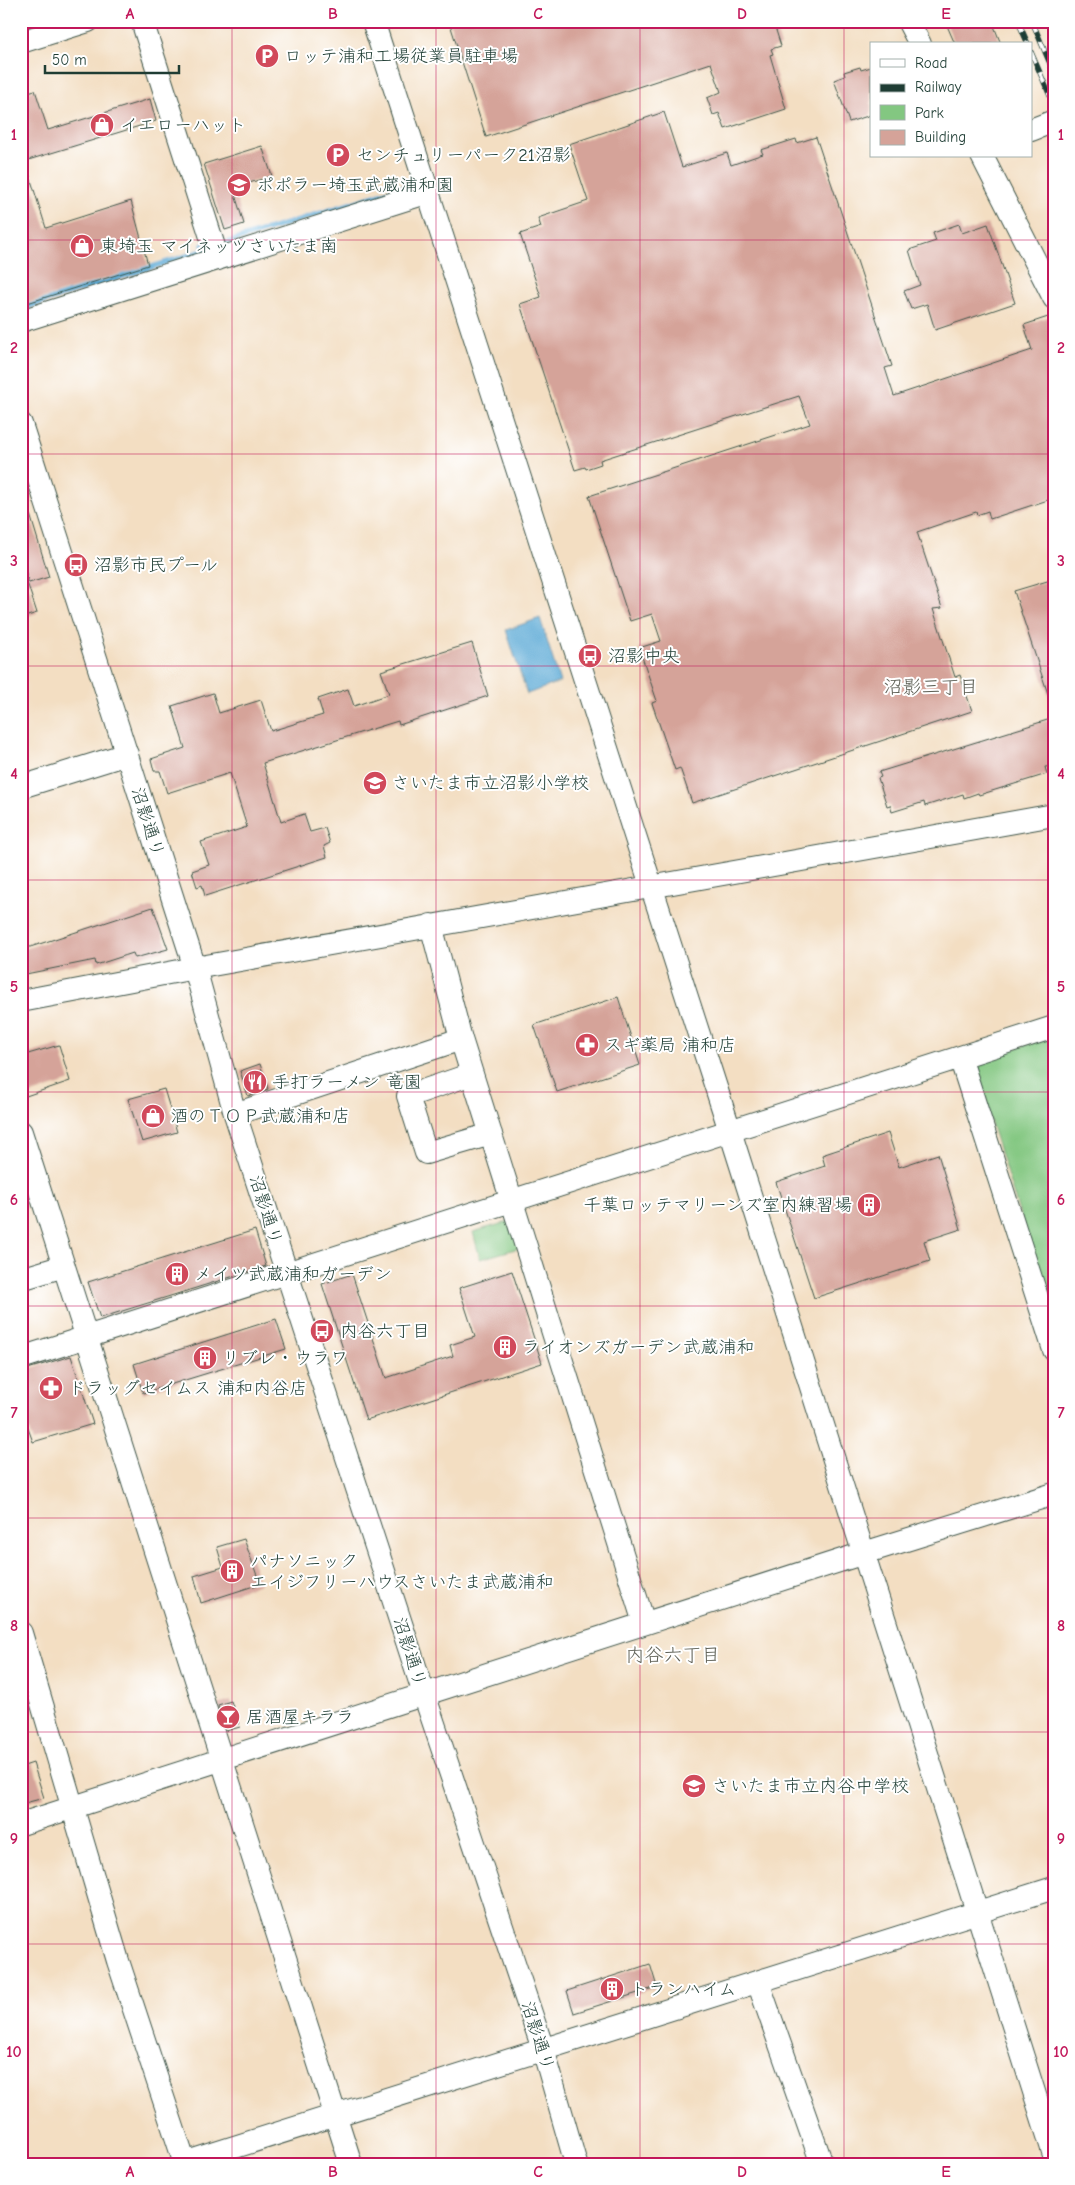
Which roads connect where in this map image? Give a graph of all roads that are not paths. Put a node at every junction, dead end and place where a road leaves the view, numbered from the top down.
1 (88, 21) edge
2 (142, 21) edge
3 (373, 21) edge
4 (908, 21) edge
5 (21, 42) edge
6 (919, 42) edge
7 (1054, 121) edge
8 (1032, 130) edge
9 (983, 158) edge
10 (429, 192) junction
11 (218, 259) junction
12 (1054, 298) edge
13 (21, 321) edge
14 (21, 424) edge
15 (30, 482) edge
16 (127, 754) junction
17 (21, 787) edge
18 (1054, 815) edge
19 (651, 886) junction
20 (430, 925) junction
21 (195, 968) junction
22 (21, 1001) edge
23 (1054, 1027) edge
24 (461, 1039) junction
25 (960, 1057) junction
26 (472, 1074) junction
27 (235, 1114) junction
28 (730, 1131) junction
29 (491, 1134) junction
30 (23, 1141) edge
31 (512, 1201) junction
32 (64, 1266) junction
33 (286, 1273) junction
34 (21, 1279) edge
35 (87, 1337) junction
36 (1054, 1350) edge
37 (21, 1358) edge
38 (1054, 1494) edge
39 (864, 1553) junction
40 (644, 1624) junction
41 (21, 1632) edge
42 (424, 1694) junction
43 (222, 1760) junction
44 (73, 1807) junction
45 (21, 1824) edge
46 (1054, 1888) edge
47 (976, 1913) junction
48 (758, 1982) junction
49 (543, 2050) junction
50 (335, 2115) junction
51 (1054, 2155) edge
52 (184, 2163) edge
53 (351, 2164) edge
54 (576, 2164) edge
55 (822, 2164) edge

1 - 5 street
2 - 11 street
3 - 10 street
4 - 6 street
7 - 8 street
9 - 12 street
10 - 11 street
10 - 19 street
11 - 13 street
14 - 15 street, 沼影通り
15 - 16 street, 沼影通り
16 - 17 street
16 - 21 street, 沼影通り
18 - 19 street
19 - 20 street
19 - 28 street
20 - 21 street
20 - 24 street
21 - 22 street
21 - 27 street, 沼影通り
23 - 25 street
24 - 26 street
24 - 27 street
25 - 28 street
25 - 36 street
26 - 29 street
26 - 29 street
27 - 33 street, 沼影通り
28 - 31 street
28 - 39 street
29 - 31 street
30 - 32 street
31 - 33 street
31 - 40 street
32 - 34 street
32 - 35 street
33 - 35 street
33 - 42 street, 沼影通り
35 - 37 street
35 - 43 street
38 - 39 street
39 - 40 street
39 - 47 street
40 - 42 street
41 - 44 street
42 - 43 street
42 - 49 street, 沼影通り
43 - 44 street
43 - 50 street
44 - 45 street
44 - 52 street
46 - 47 street
47 - 48 street
47 - 51 street
48 - 49 street
48 - 55 street
49 - 50 street
49 - 54 street, 沼影通り
50 - 52 street
50 - 53 street

